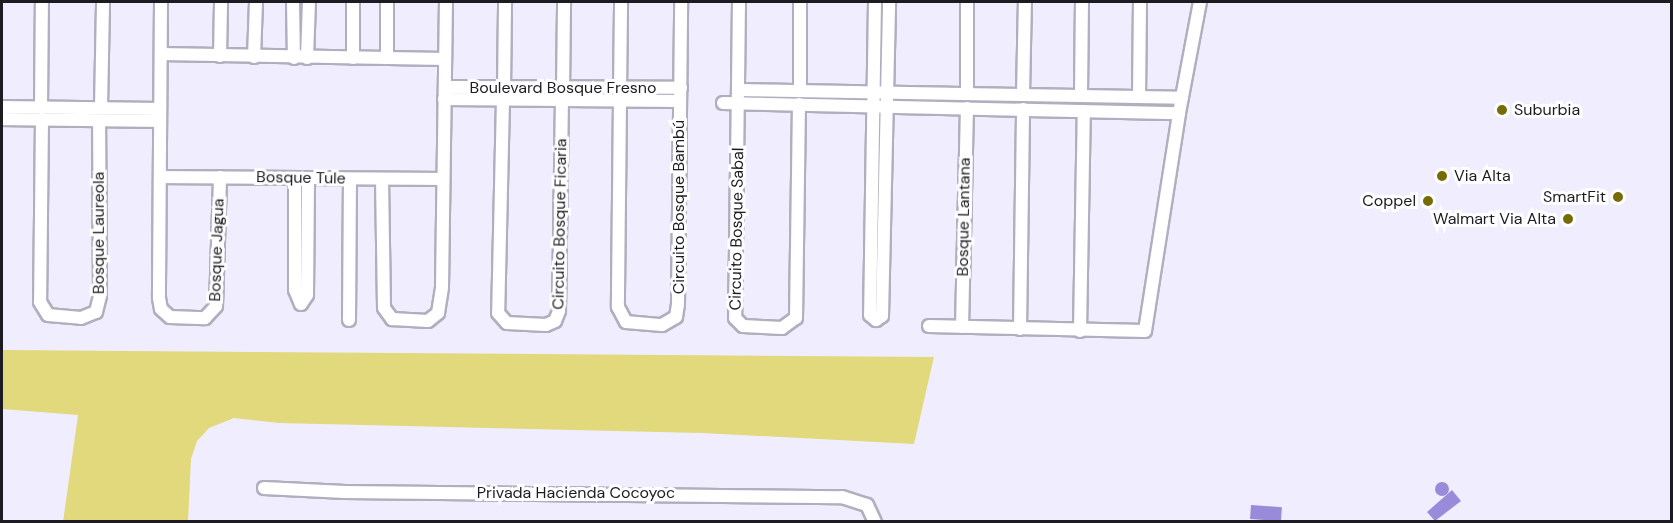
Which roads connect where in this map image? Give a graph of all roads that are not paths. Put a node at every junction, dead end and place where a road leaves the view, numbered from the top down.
1 (42, 2) edge
2 (103, 2) edge
3 (161, 2) edge
4 (221, 2) edge
5 (256, 2) edge
6 (293, 2) edge
7 (309, 2) edge
8 (353, 2) edge
9 (387, 2) edge
10 (446, 2) edge
11 (505, 2) edge
12 (564, 2) edge
13 (621, 2) edge
14 (681, 2) edge
15 (739, 2) edge
16 (800, 2) edge
17 (875, 2) edge
18 (889, 2) edge
19 (967, 2) edge
20 (1025, 2) edge
21 (1082, 2) edge
22 (1140, 2) edge
23 (1200, 2) edge
24 (161, 54) junction
25 (220, 56) junction
26 (254, 57) junction
27 (300, 58) junction
28 (353, 58) junction
29 (387, 58) junction
30 (445, 59) junction
31 (681, 88) junction
32 (738, 90) junction
33 (800, 90) junction
34 (874, 91) junction
35 (887, 91) junction
36 (444, 93) junction
37 (967, 93) junction
38 (503, 94) junction
39 (1023, 94) junction
40 (563, 95) junction
41 (620, 95) junction
42 (1081, 95) junction
43 (1139, 97) junction
44 (1182, 98) junction
45 (680, 101) junction
46 (723, 103) dead end
47 (738, 104) junction
48 (799, 104) junction
49 (873, 105) junction
50 (887, 105) junction
51 (2, 107) edge
52 (967, 108) junction
53 (1023, 109) junction
54 (1084, 111) junction
55 (42, 113) junction
56 (1179, 113) junction
57 (100, 115) junction
58 (160, 115) junction
59 (2, 119) edge
60 (160, 177) junction
61 (219, 177) junction
62 (295, 178) junction
63 (308, 178) junction
64 (350, 179) junction
65 (382, 179) junction
66 (442, 179) junction
67 (349, 320) dead end
68 (929, 326) dead end
69 (962, 327) junction
70 (1020, 329) junction
71 (1080, 331) junction
72 (264, 488) dead end
73 (875, 522) edge

1 - 55 street, Bosque Laureola
2 - 57 street, Bosque Laureola
3 - 24 street
4 - 25 street
5 - 26 street
6 - 27 street
7 - 27 street
8 - 28 street
9 - 29 street
10 - 30 street
11 - 38 street, Circuito Bosque Ficaria
12 - 40 street, Circuito Bosque Ficaria
13 - 41 street, Circuito Bosque Bambú
14 - 31 street, Circuito Bosque Bambú
15 - 32 street, Circuito Bosque Sabal
16 - 33 street
17 - 34 street
18 - 35 street
19 - 37 street
20 - 39 street
21 - 42 street
22 - 43 street
23 - 44 street
24 - 25 street
24 - 58 street
25 - 26 street
26 - 27 street
27 - 28 street
28 - 29 street
29 - 30 street
30 - 36 street
31 - 41 street, Boulevard Bosque Fresno
31 - 45 street, Circuito Bosque Bambú
32 - 33 street
32 - 47 street, Circuito Bosque Sabal
33 - 34 street
34 - 35 street
34 - 49 street
35 - 37 street
35 - 50 street
36 - 38 street, Boulevard Bosque Fresno
36 - 66 street
37 - 39 street
38 - 40 street, Boulevard Bosque Fresno
38 - 40 street, Circuito Bosque Ficaria
39 - 42 street
40 - 41 street, Boulevard Bosque Fresno
41 - 45 street, Boulevard Bosque Fresno
41 - 45 street, Circuito Bosque Bambú
42 - 43 street
43 - 44 street
44 - 56 street
46 - 47 street
47 - 48 street
47 - 48 street, Circuito Bosque Sabal
48 - 49 street
49 - 50 street
49 - 50 street
50 - 52 street
51 - 55 street
52 - 53 street
52 - 69 street, Bosque Lantana
53 - 54 street
53 - 70 street
54 - 56 street
54 - 71 street
55 - 57 street
55 - 57 street, Bosque Laureola
55 - 59 street
56 - 71 street
57 - 58 street
58 - 60 street
60 - 61 street, Bosque Tule
60 - 61 street, Bosque Jagua
61 - 62 street, Bosque Tule
62 - 63 street, Bosque Tule
62 - 63 street
63 - 64 street, Bosque Tule
64 - 65 street, Bosque Tule
64 - 67 street
65 - 66 street, Bosque Tule
65 - 66 street
68 - 69 street
69 - 70 street
70 - 71 street
72 - 73 street, Privada Hacienda Cocoyoc

